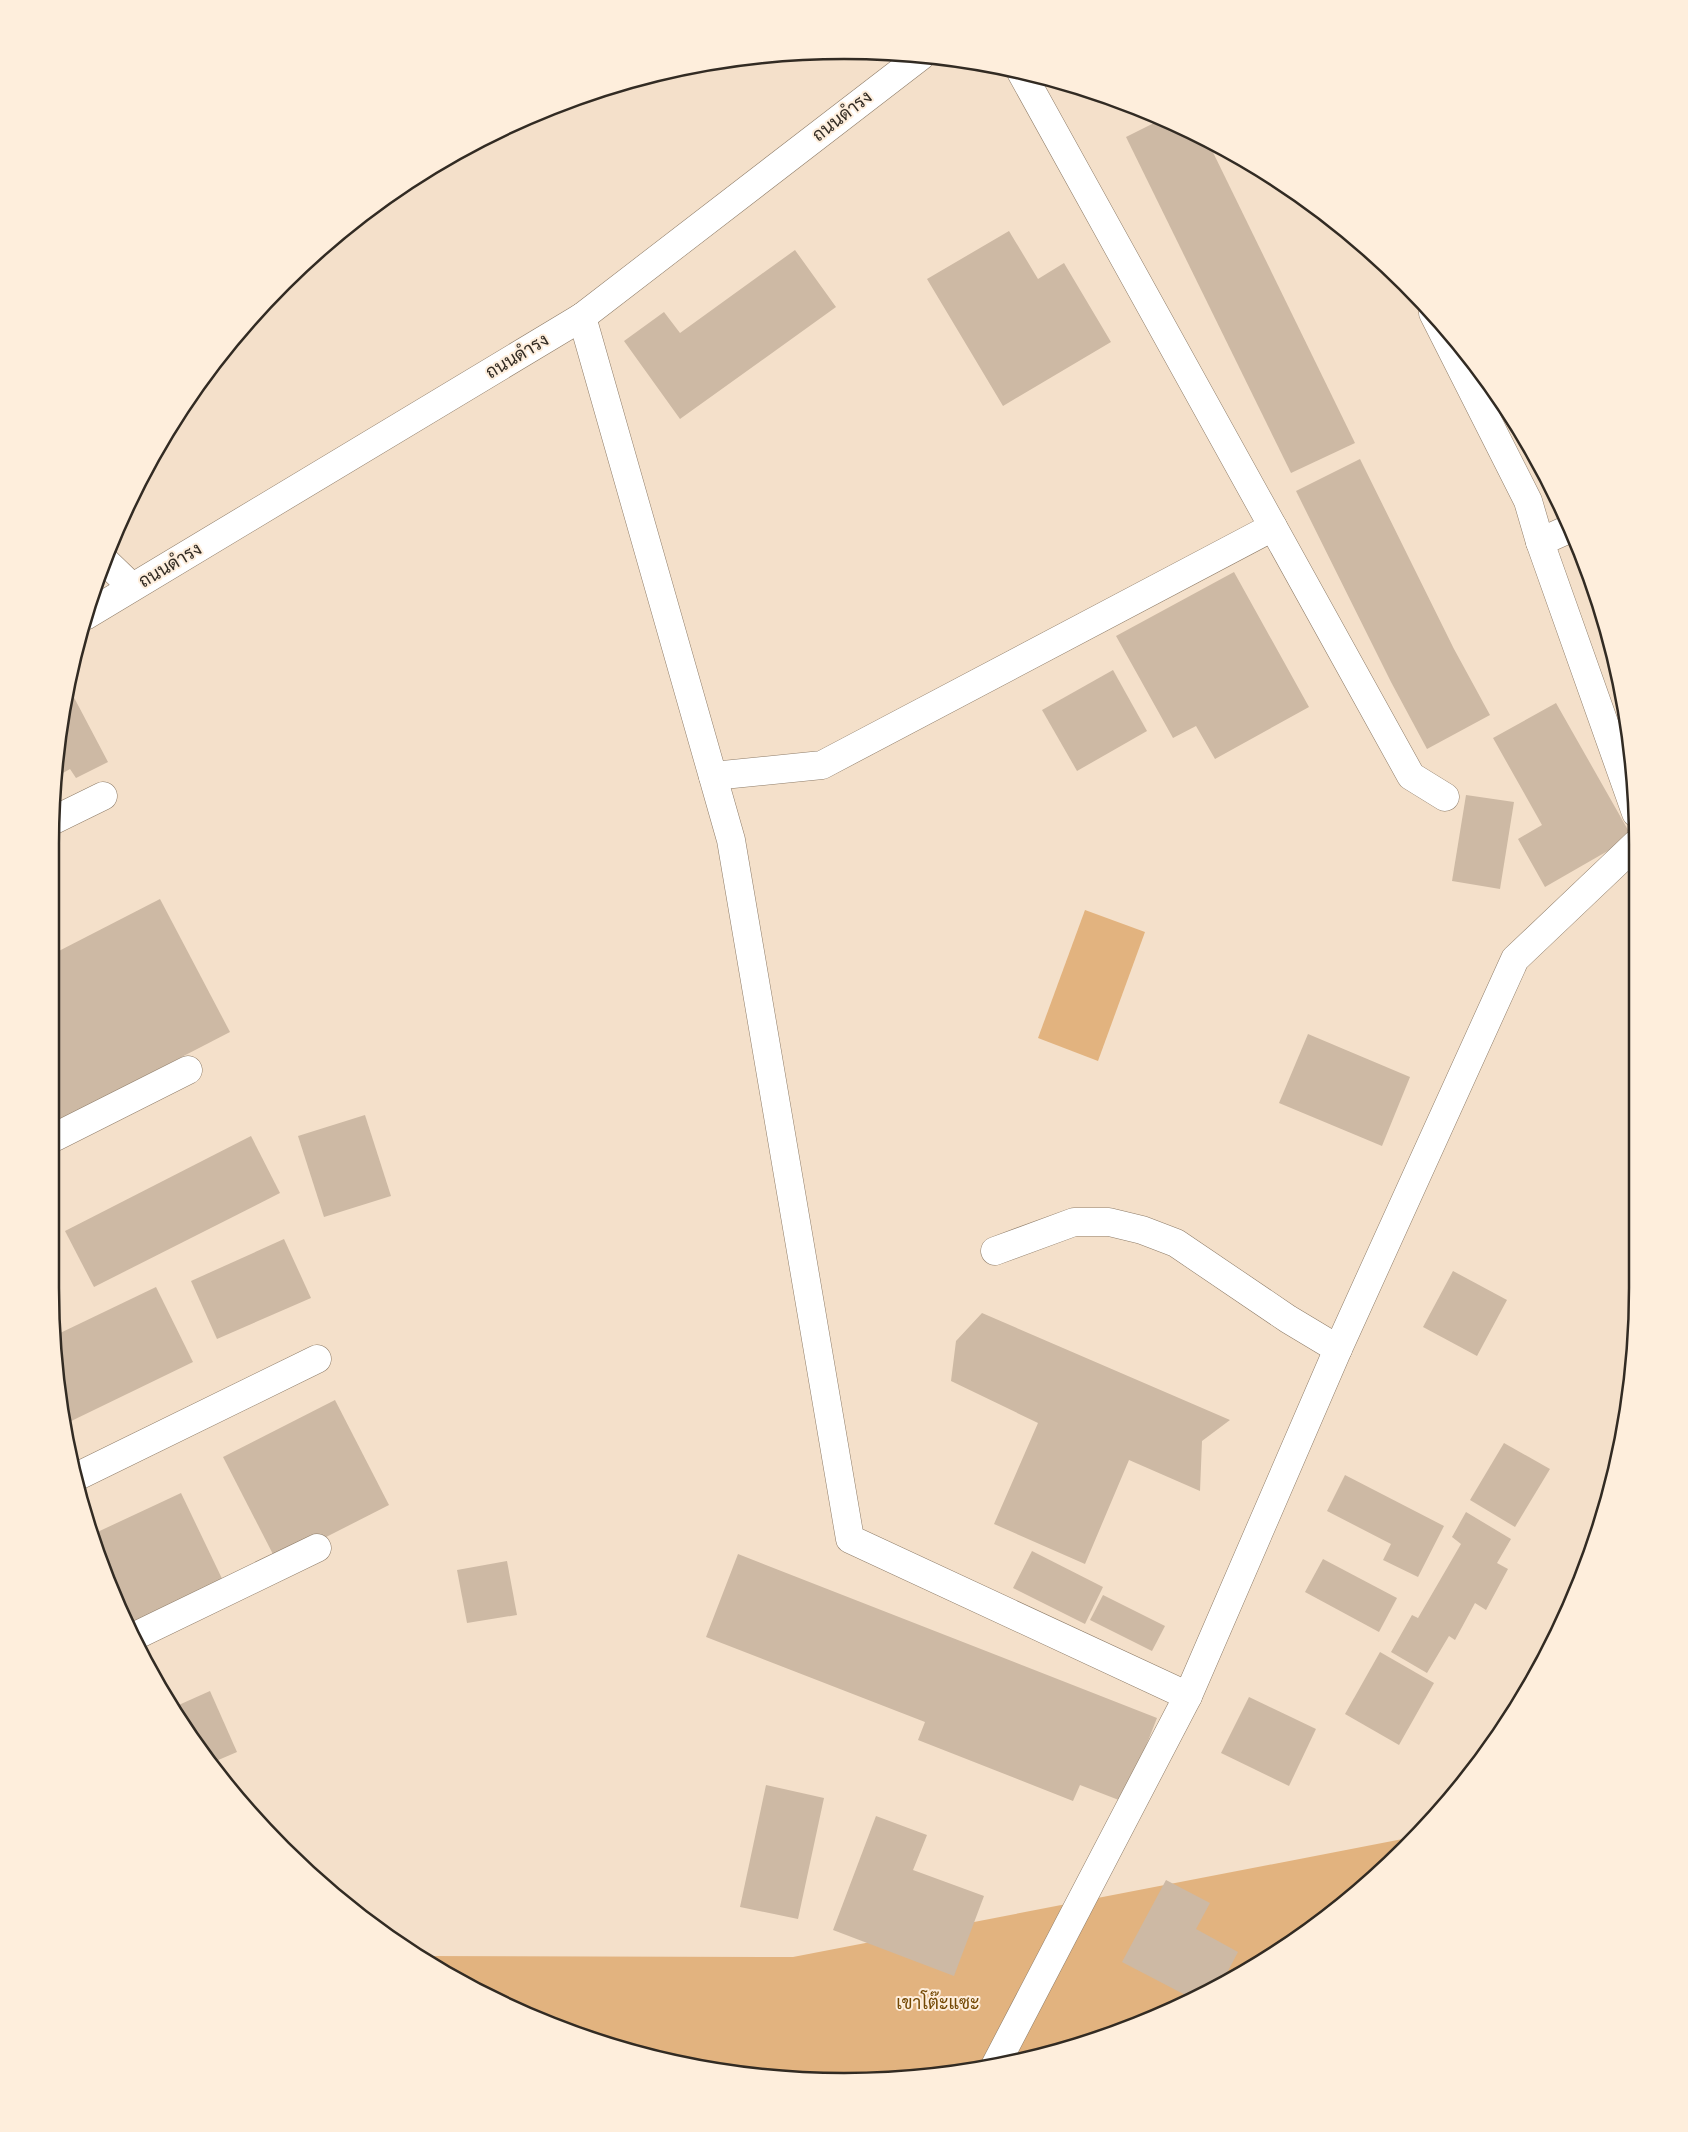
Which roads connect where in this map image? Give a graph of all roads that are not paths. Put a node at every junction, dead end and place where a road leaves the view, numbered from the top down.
1 (913, 62) edge
2 (1026, 81) edge
3 (582, 317) junction
4 (1448, 343) edge
5 (1273, 527) junction
6 (1564, 531) edge
7 (1540, 542) junction
8 (110, 566) edge
9 (132, 587) junction
10 (95, 610) edge
11 (713, 776) junction
12 (1628, 789) edge
13 (103, 796) dead end
14 (1445, 797) dead end
15 (60, 817) edge
16 (1629, 851) edge
17 (188, 1070) dead end
18 (59, 1135) edge
19 (995, 1251) dead end
20 (1338, 1350) junction
21 (316, 1359) dead end
22 (82, 1474) edge
23 (317, 1548) dead end
24 (139, 1634) edge
25 (1188, 1696) junction
26 (999, 2057) edge

1 - 3 street, ถนนดำรง
2 - 5 street
3 - 9 street, ถนนดำรง
3 - 11 street
4 - 7 street
5 - 11 street
5 - 14 street
6 - 7 street
7 - 12 street
8 - 9 street
9 - 10 street, ถนนดำรง
11 - 25 street
13 - 15 street
16 - 20 street
17 - 18 street
19 - 20 street
20 - 25 street
21 - 22 street
23 - 24 street
25 - 26 street

